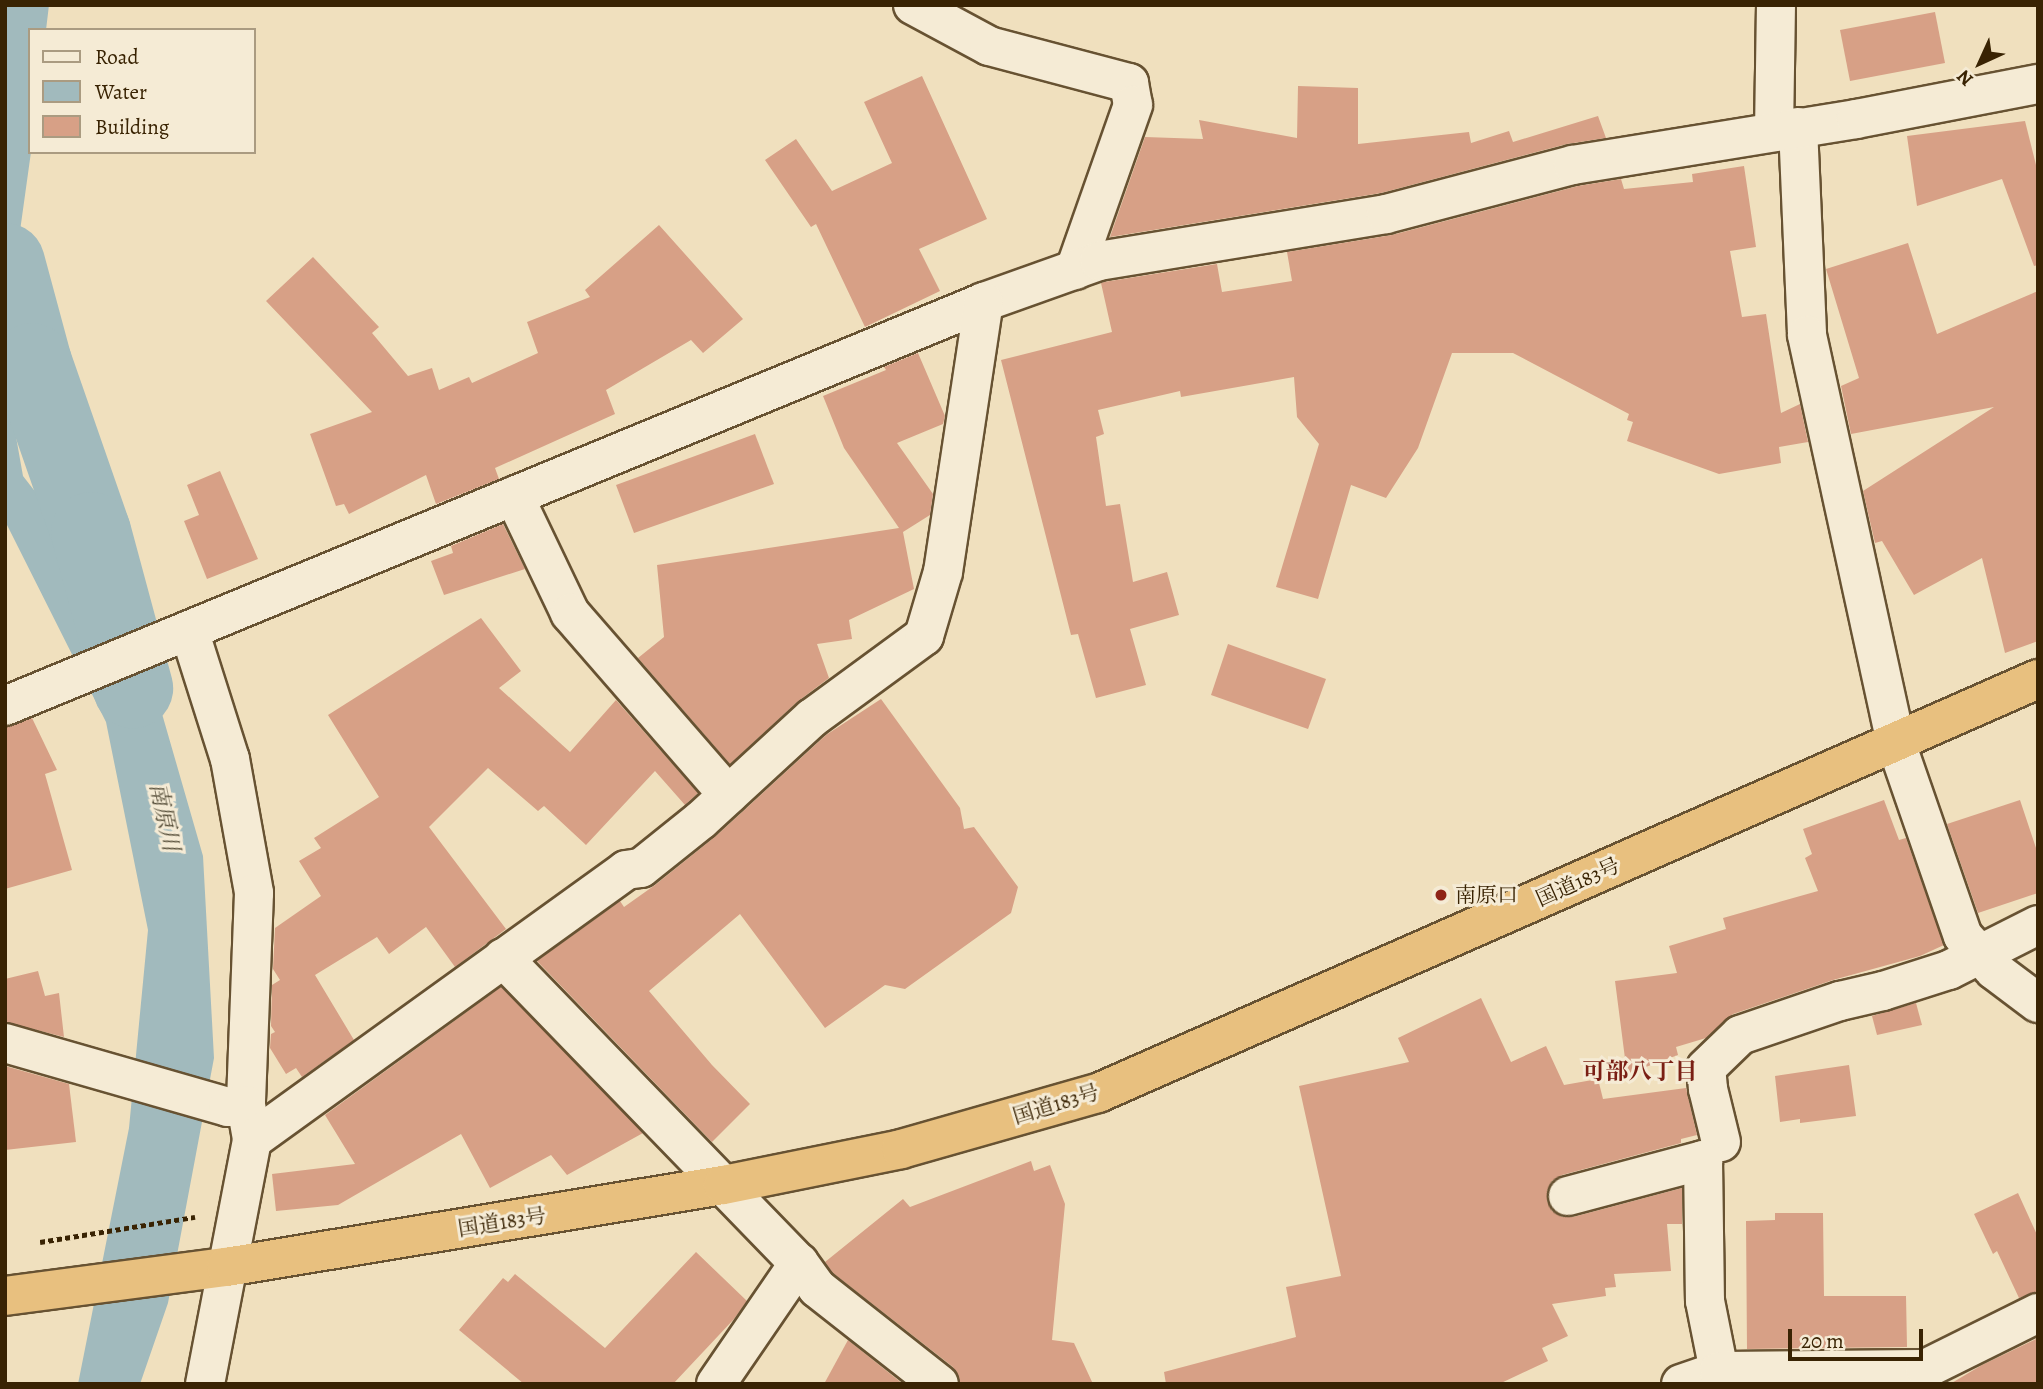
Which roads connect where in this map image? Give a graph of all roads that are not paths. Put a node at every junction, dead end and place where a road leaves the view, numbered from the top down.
1 (913, 5) edge
2 (1776, 5) edge
3 (959, 15) edge
4 (2038, 84) edge
5 (1786, 130) junction
6 (1075, 270) junction
7 (984, 302) junction
8 (514, 496) junction
9 (184, 631) junction
10 (2038, 679) edge
11 (12, 703) edge
12 (1896, 743) junction
13 (728, 794) junction
14 (2038, 925) edge
15 (1980, 956) junction
16 (503, 958) junction
17 (2038, 1003) edge
18 (5, 1043) edge
19 (242, 1117) junction
20 (1721, 1142) dead end
21 (723, 1185) junction
22 (1568, 1196) dead end
23 (799, 1263) junction
24 (226, 1267) junction
25 (13, 1295) edge
26 (2038, 1313) edge
27 (1736, 1375) edge
28 (1920, 1376) edge
29 (205, 1384) edge
30 (716, 1384) edge
31 (939, 1384) edge
32 (1681, 1384) edge

1 - 3 street
2 - 5 street
3 - 6 street
4 - 5 street
5 - 6 street
5 - 12 street
6 - 7 street
7 - 8 street
7 - 13 street
8 - 9 street
8 - 13 street
9 - 11 street
9 - 19 street
10 - 12 highway, 国道183号
12 - 15 street
12 - 21 highway, 国道183号
13 - 16 street
14 - 15 street
15 - 17 street
15 - 20 street
16 - 19 street
16 - 21 street
18 - 19 street
19 - 24 street
21 - 23 street
21 - 24 highway, 国道183号
22 - 27 street
23 - 30 street
23 - 31 street
24 - 25 highway, 国道183号
24 - 29 street
26 - 28 street
27 - 28 street
27 - 32 street

